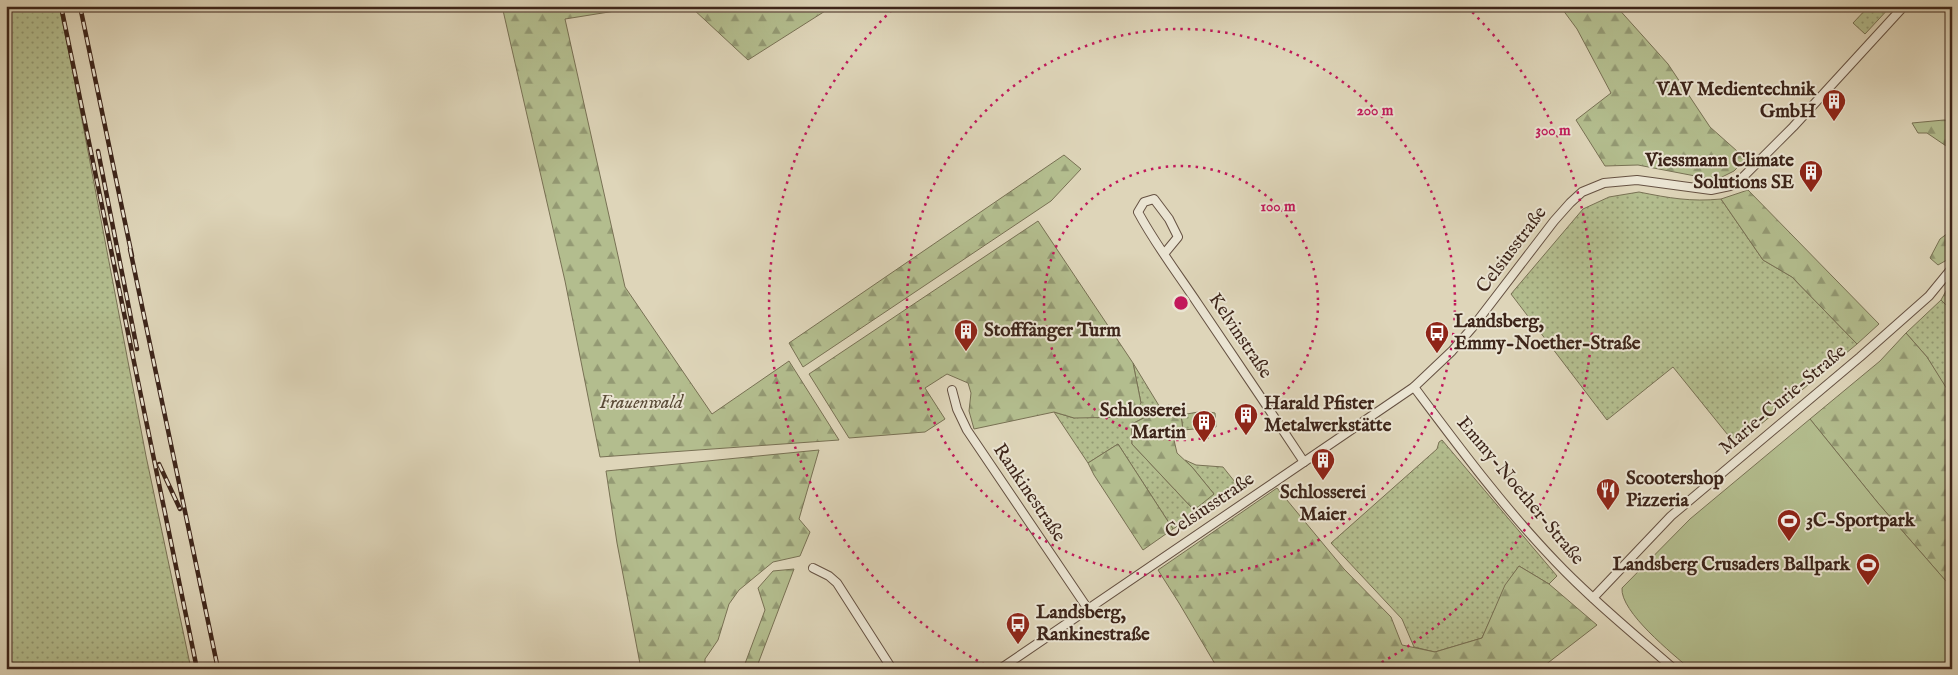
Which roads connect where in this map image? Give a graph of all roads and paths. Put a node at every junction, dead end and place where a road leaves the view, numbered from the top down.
1 (1904, 6) edge
2 (1164, 254) junction
3 (1952, 268) edge
4 (1414, 388) junction
5 (952, 390) dead end
6 (1304, 462) junction
7 (813, 568) dead end
8 (1593, 598) junction
9 (1088, 609) junction
10 (892, 669) edge
11 (1000, 669) edge
12 (1674, 669) edge

1 - 4 street, Celsiusstraße
2 - 2 street, Kelvinstraße
2 - 6 street, Kelvinstraße
3 - 8 street, Marie-Curie-Straße
4 - 6 street, Celsiusstraße
4 - 8 street, Emmy-Noether-Straße
5 - 9 street, Rankinestraße
6 - 9 street, Celsiusstraße
7 - 10 street
8 - 12 street, Emmy-Noether-Straße
9 - 11 street, Celsiusstraße

